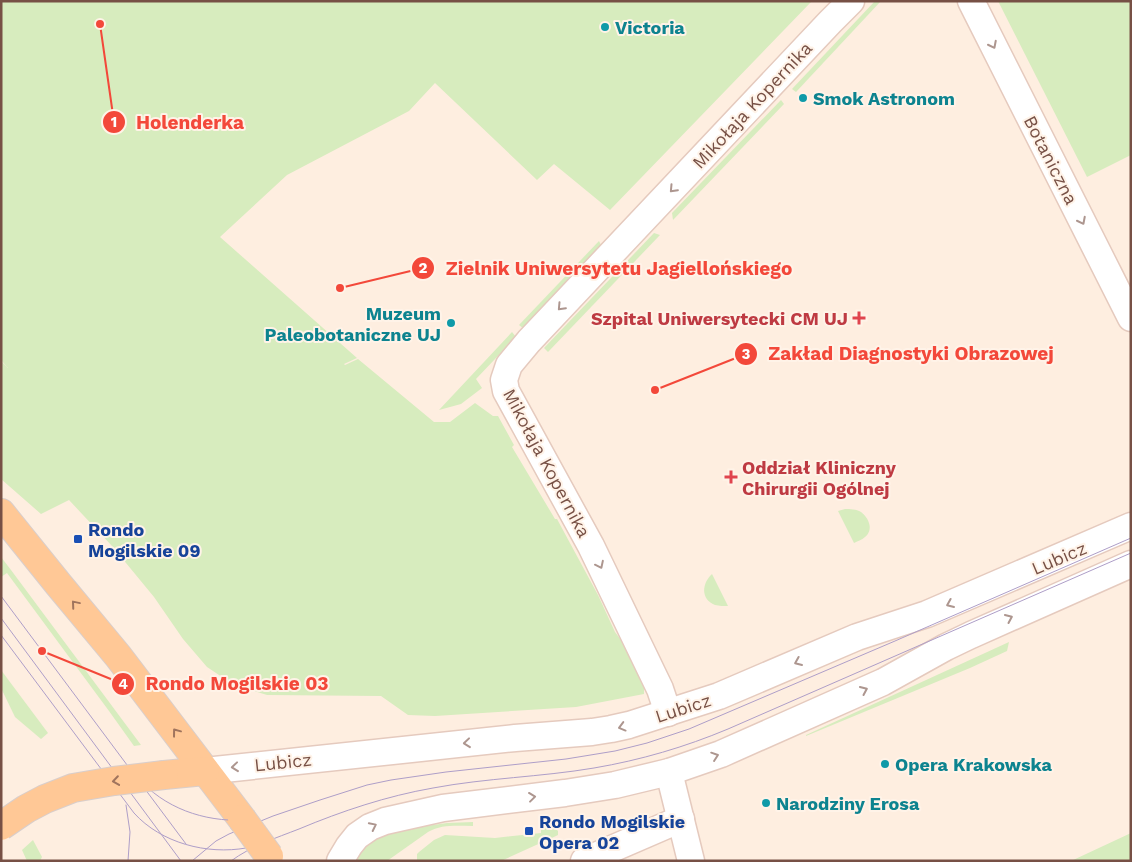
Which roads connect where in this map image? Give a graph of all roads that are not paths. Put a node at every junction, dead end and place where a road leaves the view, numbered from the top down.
1 (851, 1) edge
2 (971, 1) edge
3 (1131, 318) edge
4 (1, 513) edge
5 (1131, 526) edge
6 (1131, 564) edge
7 (668, 713) junction
8 (205, 771) junction
9 (669, 772) junction
10 (681, 819) junction
11 (1, 826) edge
12 (271, 858) edge
13 (340, 861) edge
14 (584, 861) edge
15 (691, 861) edge

1 -> 7 street, Mikołaja Kopernika
2 -> 3 street, Botaniczna
8 -> 4 main road
5 -> 7 street, Lubicz
9 -> 6 street, Lubicz
7 -> 8 street, Lubicz
8 -> 11 main road, bridge
8 - 12 main road, bridge
9 - 10 street
13 -> 9 street, Lubicz
10 - 14 street
10 - 15 street

